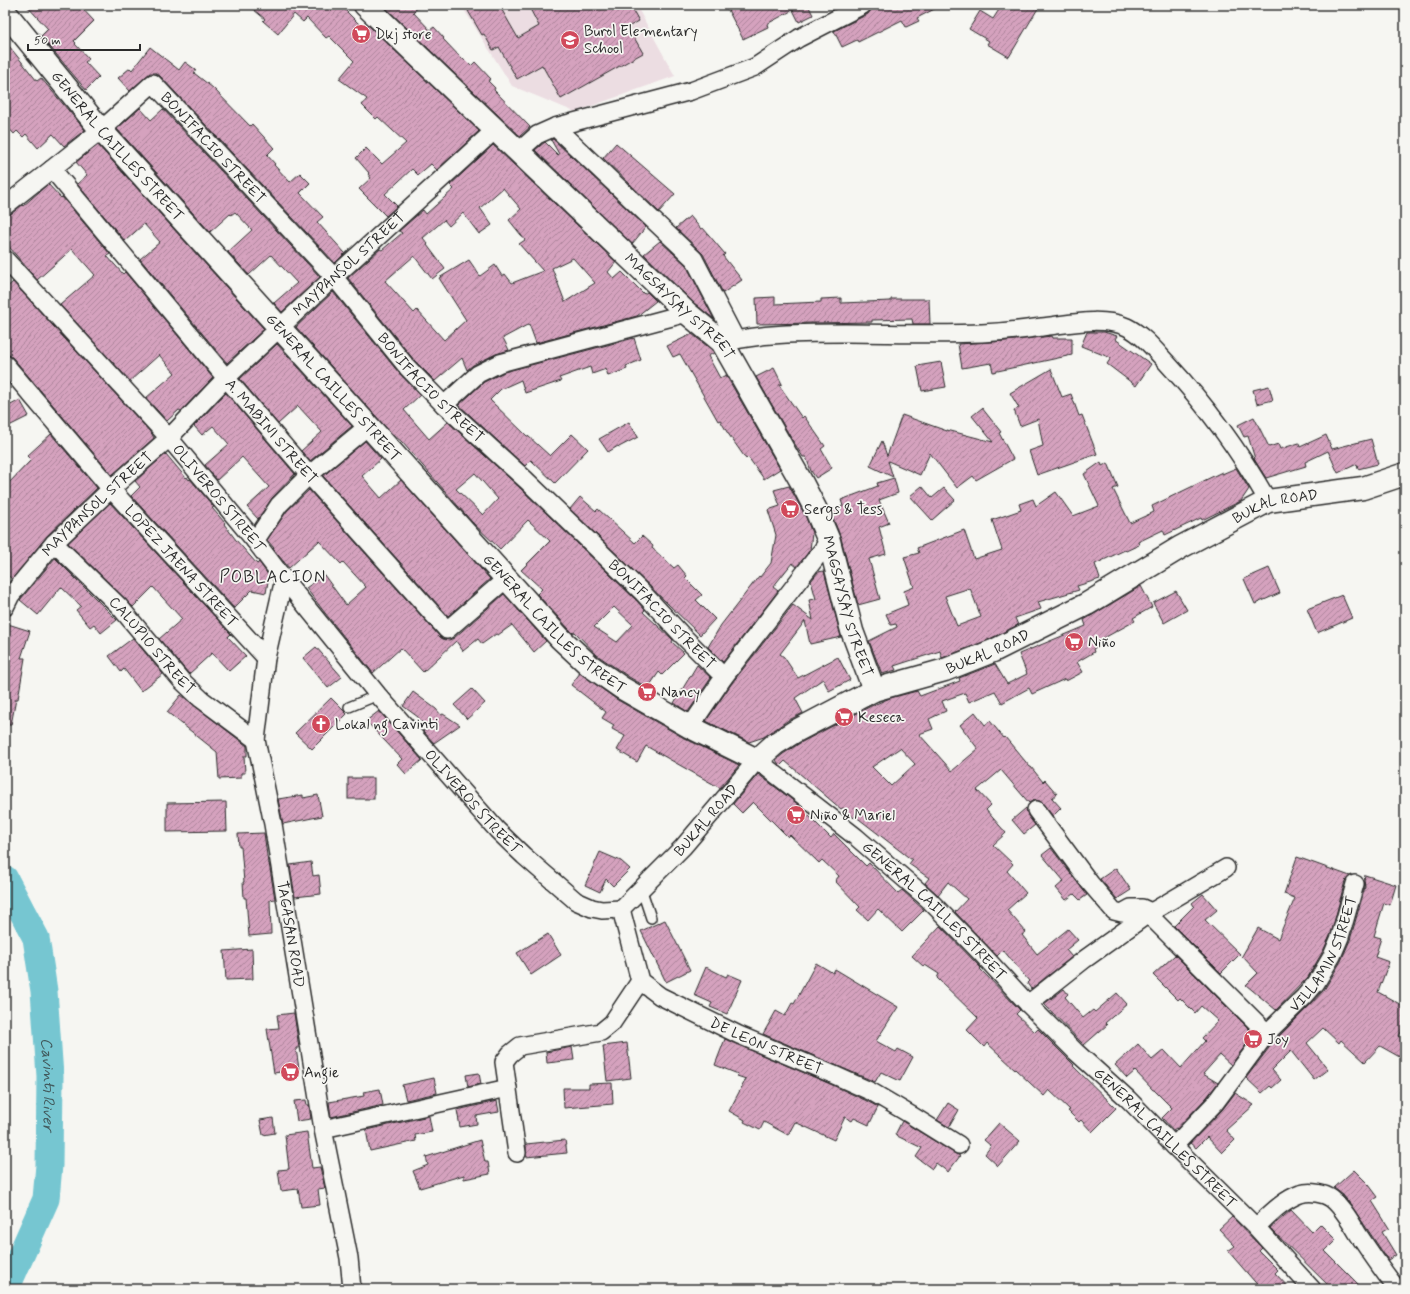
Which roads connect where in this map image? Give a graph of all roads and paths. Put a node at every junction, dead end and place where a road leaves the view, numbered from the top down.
1 (364, 5) edge
2 (863, 5) edge
3 (5, 12) edge
4 (555, 127) junction
5 (101, 130) junction
6 (495, 130) junction
7 (518, 152) junction
8 (52, 169) junction
9 (5, 206) edge
10 (5, 259) edge
11 (334, 277) junction
12 (687, 313) junction
13 (280, 328) junction
14 (729, 341) junction
15 (5, 364) edge
16 (226, 378) junction
17 (444, 405) junction
18 (368, 426) junction
19 (169, 438) junction
20 (1405, 474) edge
21 (309, 475) junction
22 (111, 489) junction
23 (1268, 501) junction
24 (255, 541) junction
25 (829, 541) junction
26 (54, 543) junction
27 (284, 579) junction
28 (506, 579) junction
29 (5, 607) edge
30 (266, 658) junction
31 (724, 676) junction
32 (874, 690) junction
33 (378, 695) junction
34 (349, 707) dead end
35 (690, 727) junction
36 (256, 740) junction
37 (757, 760) junction
38 (1036, 810) dead end
39 (1226, 868) dead end
40 (1355, 884) dead end
41 (641, 888) junction
42 (621, 909) junction
43 (1150, 913) junction
44 (651, 918) dead end
45 (640, 981) junction
46 (1028, 1004) junction
47 (1267, 1033) junction
48 (508, 1088) junction
49 (323, 1129) junction
50 (959, 1145) dead end
51 (1174, 1146) junction
52 (517, 1153) dead end
53 (1256, 1227) junction
54 (352, 1289) edge
55 (1312, 1289) edge
56 (1397, 1289) edge

1 - 6 street, MAGSAYSAY STREET
2 - 4 street
3 - 5 street, GENERAL CAILLES STREET
4 - 7 street
4 - 14 street
5 - 8 street
5 - 11 street, BONIFACIO STREET
5 - 13 street, GENERAL CAILLES STREET
6 - 7 street, MAGSAYSAY STREET
6 - 11 street, MAYPANSOL STREET
7 - 12 street, MAGSAYSAY STREET
8 - 9 street
8 - 16 street, A. MABINI STREET
10 - 19 street, OLIVEROS STREET
11 - 13 street, MAYPANSOL STREET
11 - 17 street, BONIFACIO STREET
12 - 14 street, MAGSAYSAY STREET
12 - 17 street
13 - 16 street, MAYPANSOL STREET
13 - 18 street, GENERAL CAILLES STREET
14 - 23 street
14 - 25 street, MAGSAYSAY STREET
15 - 22 street, LOPEZ JAENA STREET
16 - 19 street, MAYPANSOL STREET
16 - 21 street, A. MABINI STREET
17 - 31 street, BONIFACIO STREET
18 - 21 street
18 - 28 street, GENERAL CAILLES STREET
19 - 22 street, MAYPANSOL STREET
19 - 24 street, OLIVEROS STREET
20 - 23 street, BUKAL ROAD
21 - 24 street
21 - 28 street, A. MABINI STREET
22 - 26 street, MAYPANSOL STREET
22 - 30 street, LOPEZ JAENA STREET
23 - 32 street, BUKAL ROAD
24 - 27 street, OLIVEROS STREET
25 - 31 street
25 - 32 street, MAGSAYSAY STREET
26 - 29 street, MAYPANSOL STREET
26 - 36 street, CALUPIO STREET
27 - 30 street, TAGASAN ROAD
27 - 33 street, OLIVEROS STREET
28 - 35 street, GENERAL CAILLES STREET
30 - 36 street, TAGASAN ROAD
31 - 35 street
32 - 37 street, BUKAL ROAD
33 - 34 lane
33 - 42 street, OLIVEROS STREET
35 - 37 street, GENERAL CAILLES STREET
36 - 49 street, TAGASAN ROAD
37 - 41 street, BUKAL ROAD
37 - 46 street, GENERAL CAILLES STREET
38 - 43 street
39 - 43 street
40 - 47 street, VILLAMIN STREET
41 - 42 street, BUKAL ROAD
41 - 44 lane
42 - 45 street
43 - 46 street
43 - 47 street
45 - 48 street
45 - 50 street, DE LEON STREET
46 - 51 street, GENERAL CAILLES STREET
47 - 51 street, VILLAMIN STREET
48 - 49 street
48 - 52 street
49 - 54 street, TAGASAN ROAD
51 - 53 street, GENERAL CAILLES STREET
53 - 55 street, GENERAL CAILLES STREET
53 - 56 street

